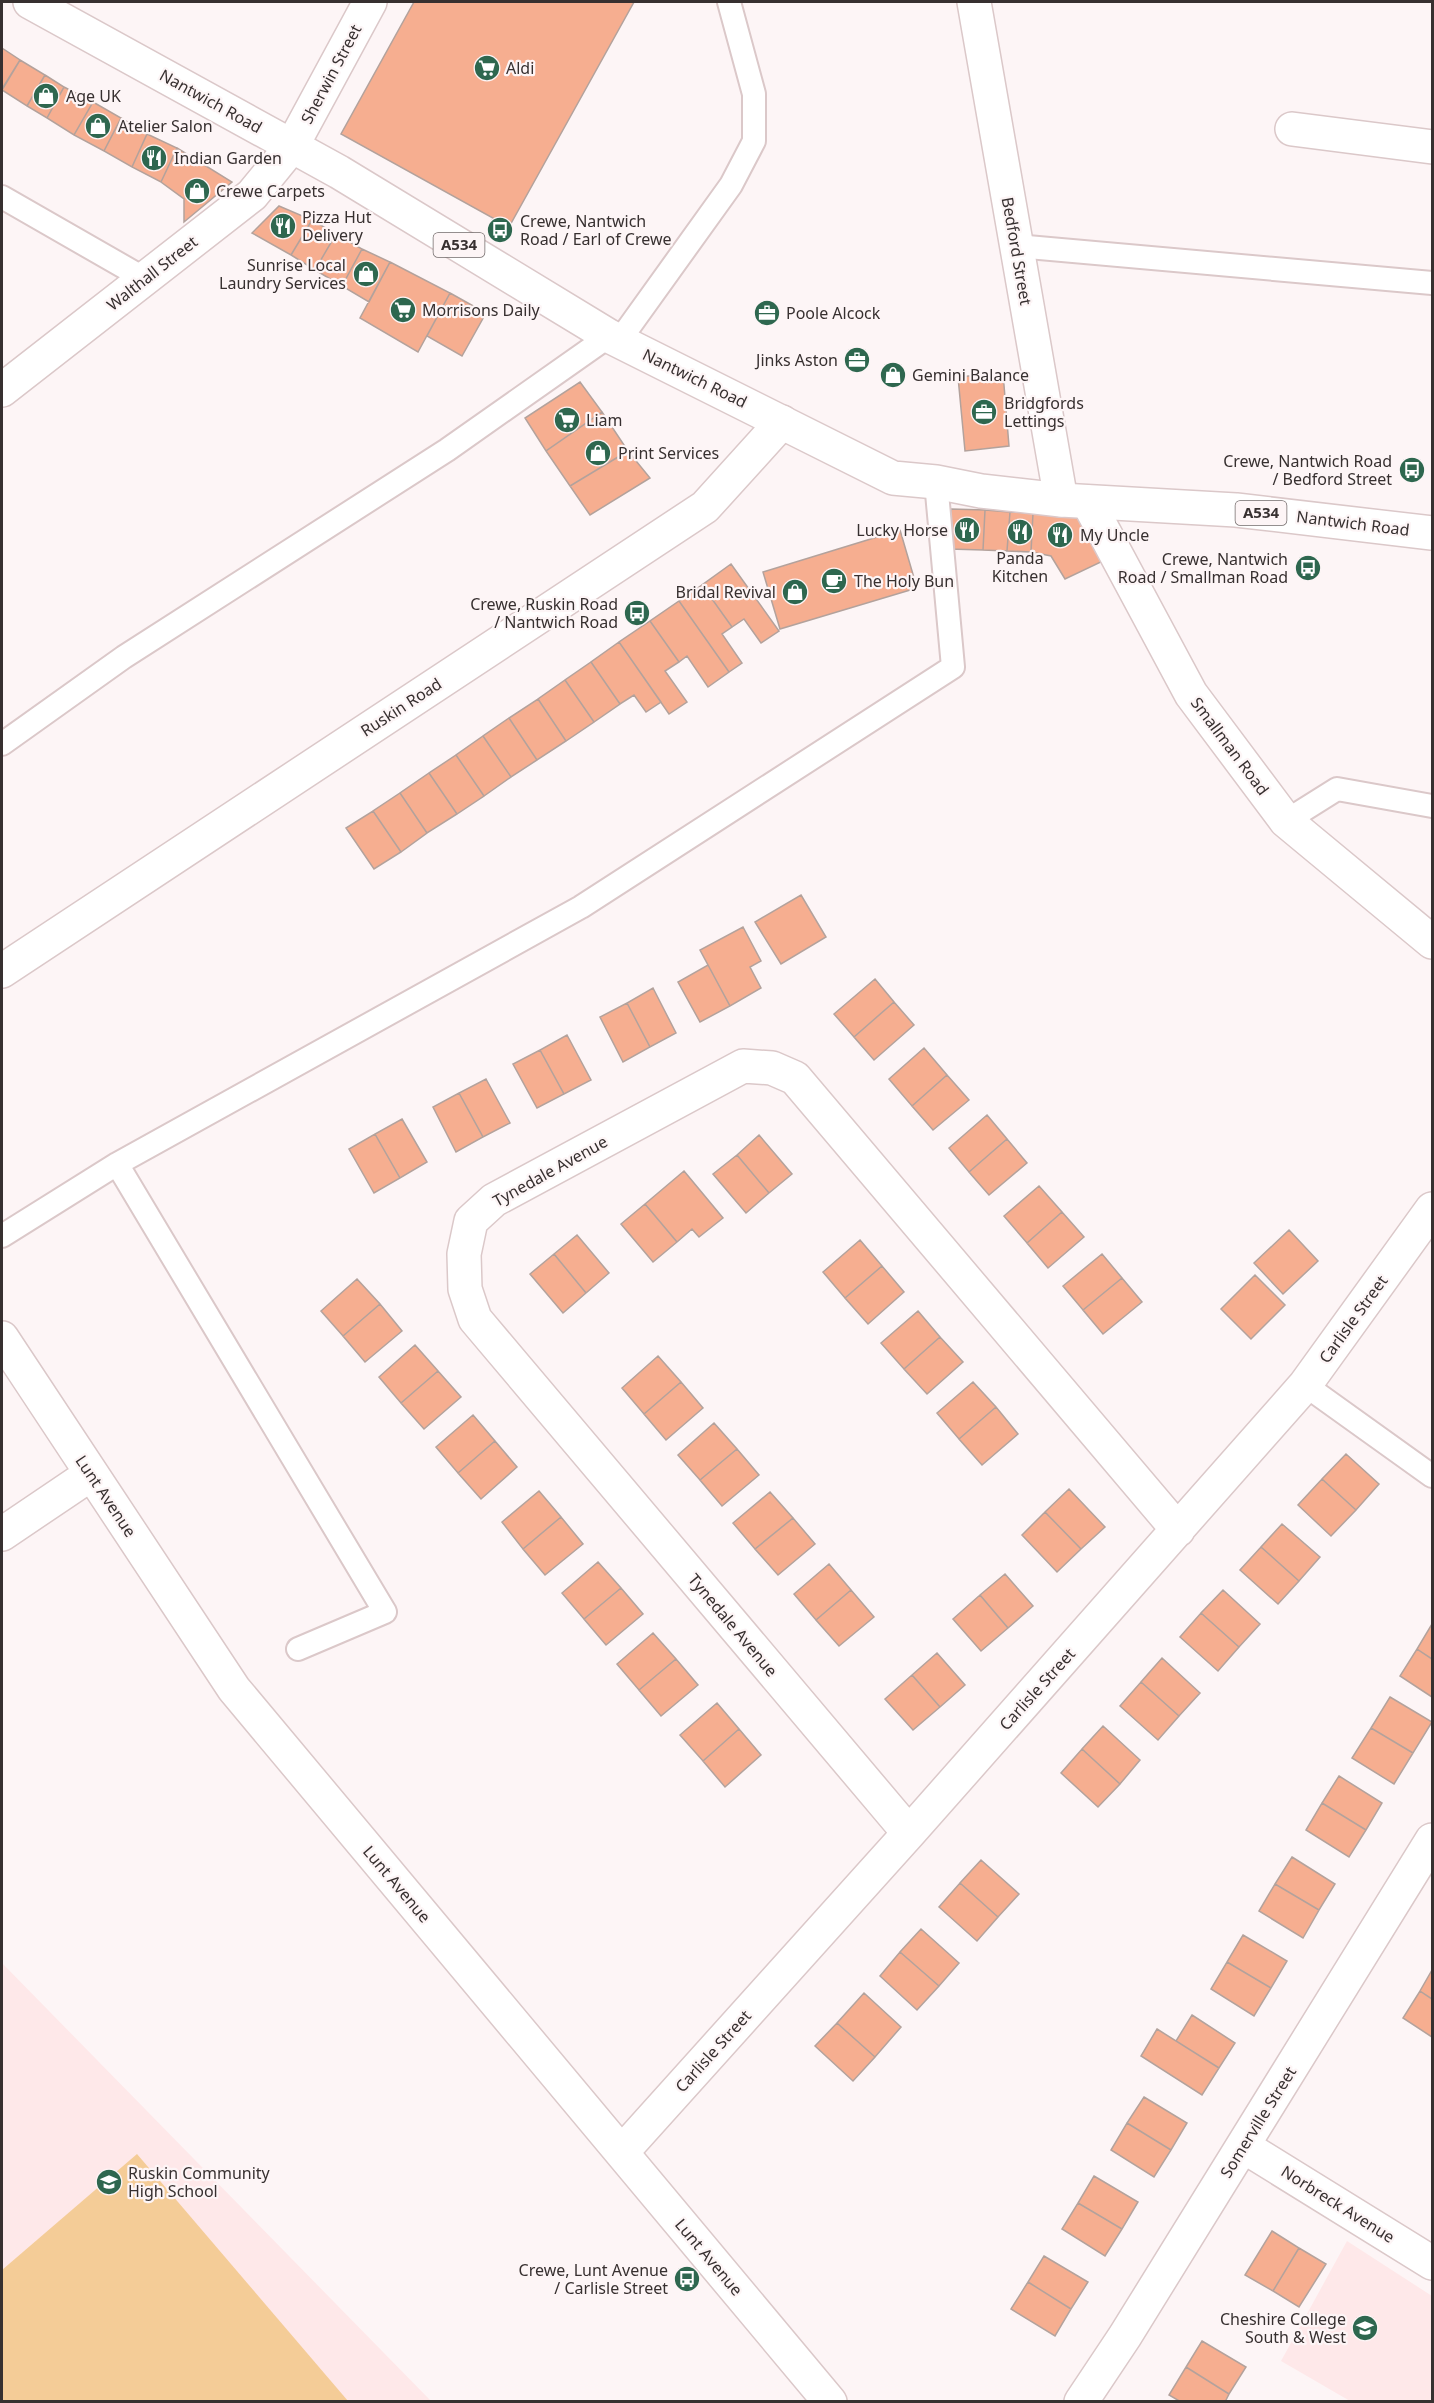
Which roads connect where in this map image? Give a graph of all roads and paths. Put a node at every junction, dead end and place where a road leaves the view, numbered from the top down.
1 (30, 2) edge
2 (370, 2) edge
3 (729, 2) edge
4 (974, 2) edge
5 (1292, 129) dead end
6 (292, 146) junction
7 (1432, 147) edge
8 (2, 197) edge
9 (1016, 246) junction
10 (145, 279) junction
11 (1432, 283) edge
12 (614, 338) junction
13 (2, 390) edge
14 (783, 422) junction
15 (936, 482) junction
16 (1075, 501) junction
17 (1432, 532) edge
18 (2, 744) edge
19 (1432, 806) edge
20 (1286, 821) junction
21 (1432, 942) edge
22 (2, 971) edge
23 (117, 1164) junction
24 (1432, 1209) edge
25 (2, 1236) edge
26 (2, 1338) edge
27 (1305, 1385) junction
28 (91, 1474) junction
29 (1432, 1476) edge
30 (1178, 1530) junction
31 (2, 1534) edge
32 (298, 1650) dead end
33 (909, 1833) junction
34 (1432, 1840) edge
35 (1243, 2146) junction
36 (622, 2152) junction
37 (1432, 2263) edge
38 (830, 2402) edge
39 (1081, 2402) edge

1 - 6 street, Nantwich Road / A534
2 - 6 street, Sherwin Street
3 - 12 lane
4 - 9 street, Bedford Street
5 - 7 street
6 - 10 street, Walthall Street
6 - 12 street, Nantwich Road / A534
8 - 10 lane
9 - 11 lane
9 - 16 street, Bedford Street
10 - 13 street, Walthall Street
12 - 14 street, Nantwich Road / A534
12 - 18 lane
14 - 15 street, Nantwich Road / A534
14 - 22 street, Ruskin Road
15 - 16 street, Nantwich Road / A534
15 - 23 lane
16 - 17 street, Nantwich Road / A534
16 - 20 street, Smallman Road
19 - 20 lane
20 - 21 street, Smallman Road
23 - 25 lane
23 - 32 lane
24 - 27 street, Carlisle Street
26 - 28 street, Lunt Avenue
27 - 29 lane
27 - 30 street, Carlisle Street
28 - 31 street
28 - 36 street, Lunt Avenue
30 - 33 street, Carlisle Street
30 - 33 street, Tynedale Avenue
33 - 36 street, Carlisle Street
34 - 35 street, Somerville Street
35 - 37 street, Norbreck Avenue
35 - 39 street, Somerville Street
36 - 38 street, Lunt Avenue

